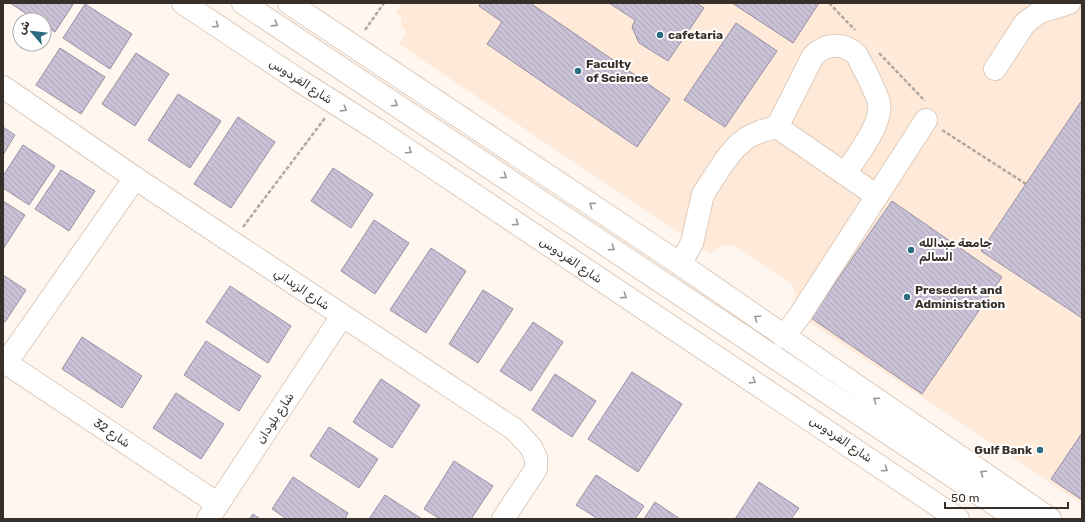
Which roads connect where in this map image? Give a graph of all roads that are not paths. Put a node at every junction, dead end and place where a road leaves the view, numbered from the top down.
1 (183, 3) edge
2 (243, 3) edge
3 (289, 3) edge
4 (1069, 3) edge
5 (343, 69) junction
6 (995, 69) dead end
7 (300, 81) junction
8 (3, 87) edge
9 (369, 87) junction
10 (926, 120) road end
11 (777, 127) junction
12 (376, 129) junction
13 (845, 174) junction
14 (135, 178) junction
15 (877, 196) junction
16 (680, 264) junction
17 (342, 316) junction
18 (784, 337) junction
19 (765, 350) junction
20 (720, 360) junction
21 (4, 362) edge
22 (785, 363) junction
23 (795, 408) junction
24 (213, 511) edge
25 (503, 519) edge
26 (958, 519) edge
27 (1017, 519) edge
28 (1050, 519) edge

1 -> 7 street, شارع الفردوس
2 -> 5 street
16 -> 3 street
4 - 6 street
5 - 7 street
5 - 9 street
7 -> 12 street, شارع الفردوس
8 - 14 street, شارع الزبداني
9 - 12 street
9 -> 19 street
10 - 15 street
11 - 13 street
11 - 13 street
11 - 16 street
12 -> 20 street, شارع الفردوس
13 - 15 street
14 - 17 street, شارع الزبداني
14 - 21 street, شارع 32
15 - 18 street
18 -> 16 street
17 - 24 street, شارع بلودان
17 - 25 street, شارع الزبداني
28 -> 18 street
19 - 20 street
19 - 22 street
20 -> 23 street, شارع الفردوس
21 - 24 street, شارع 32
22 - 23 street
22 - 27 street
23 -> 26 street, شارع الفردوس

